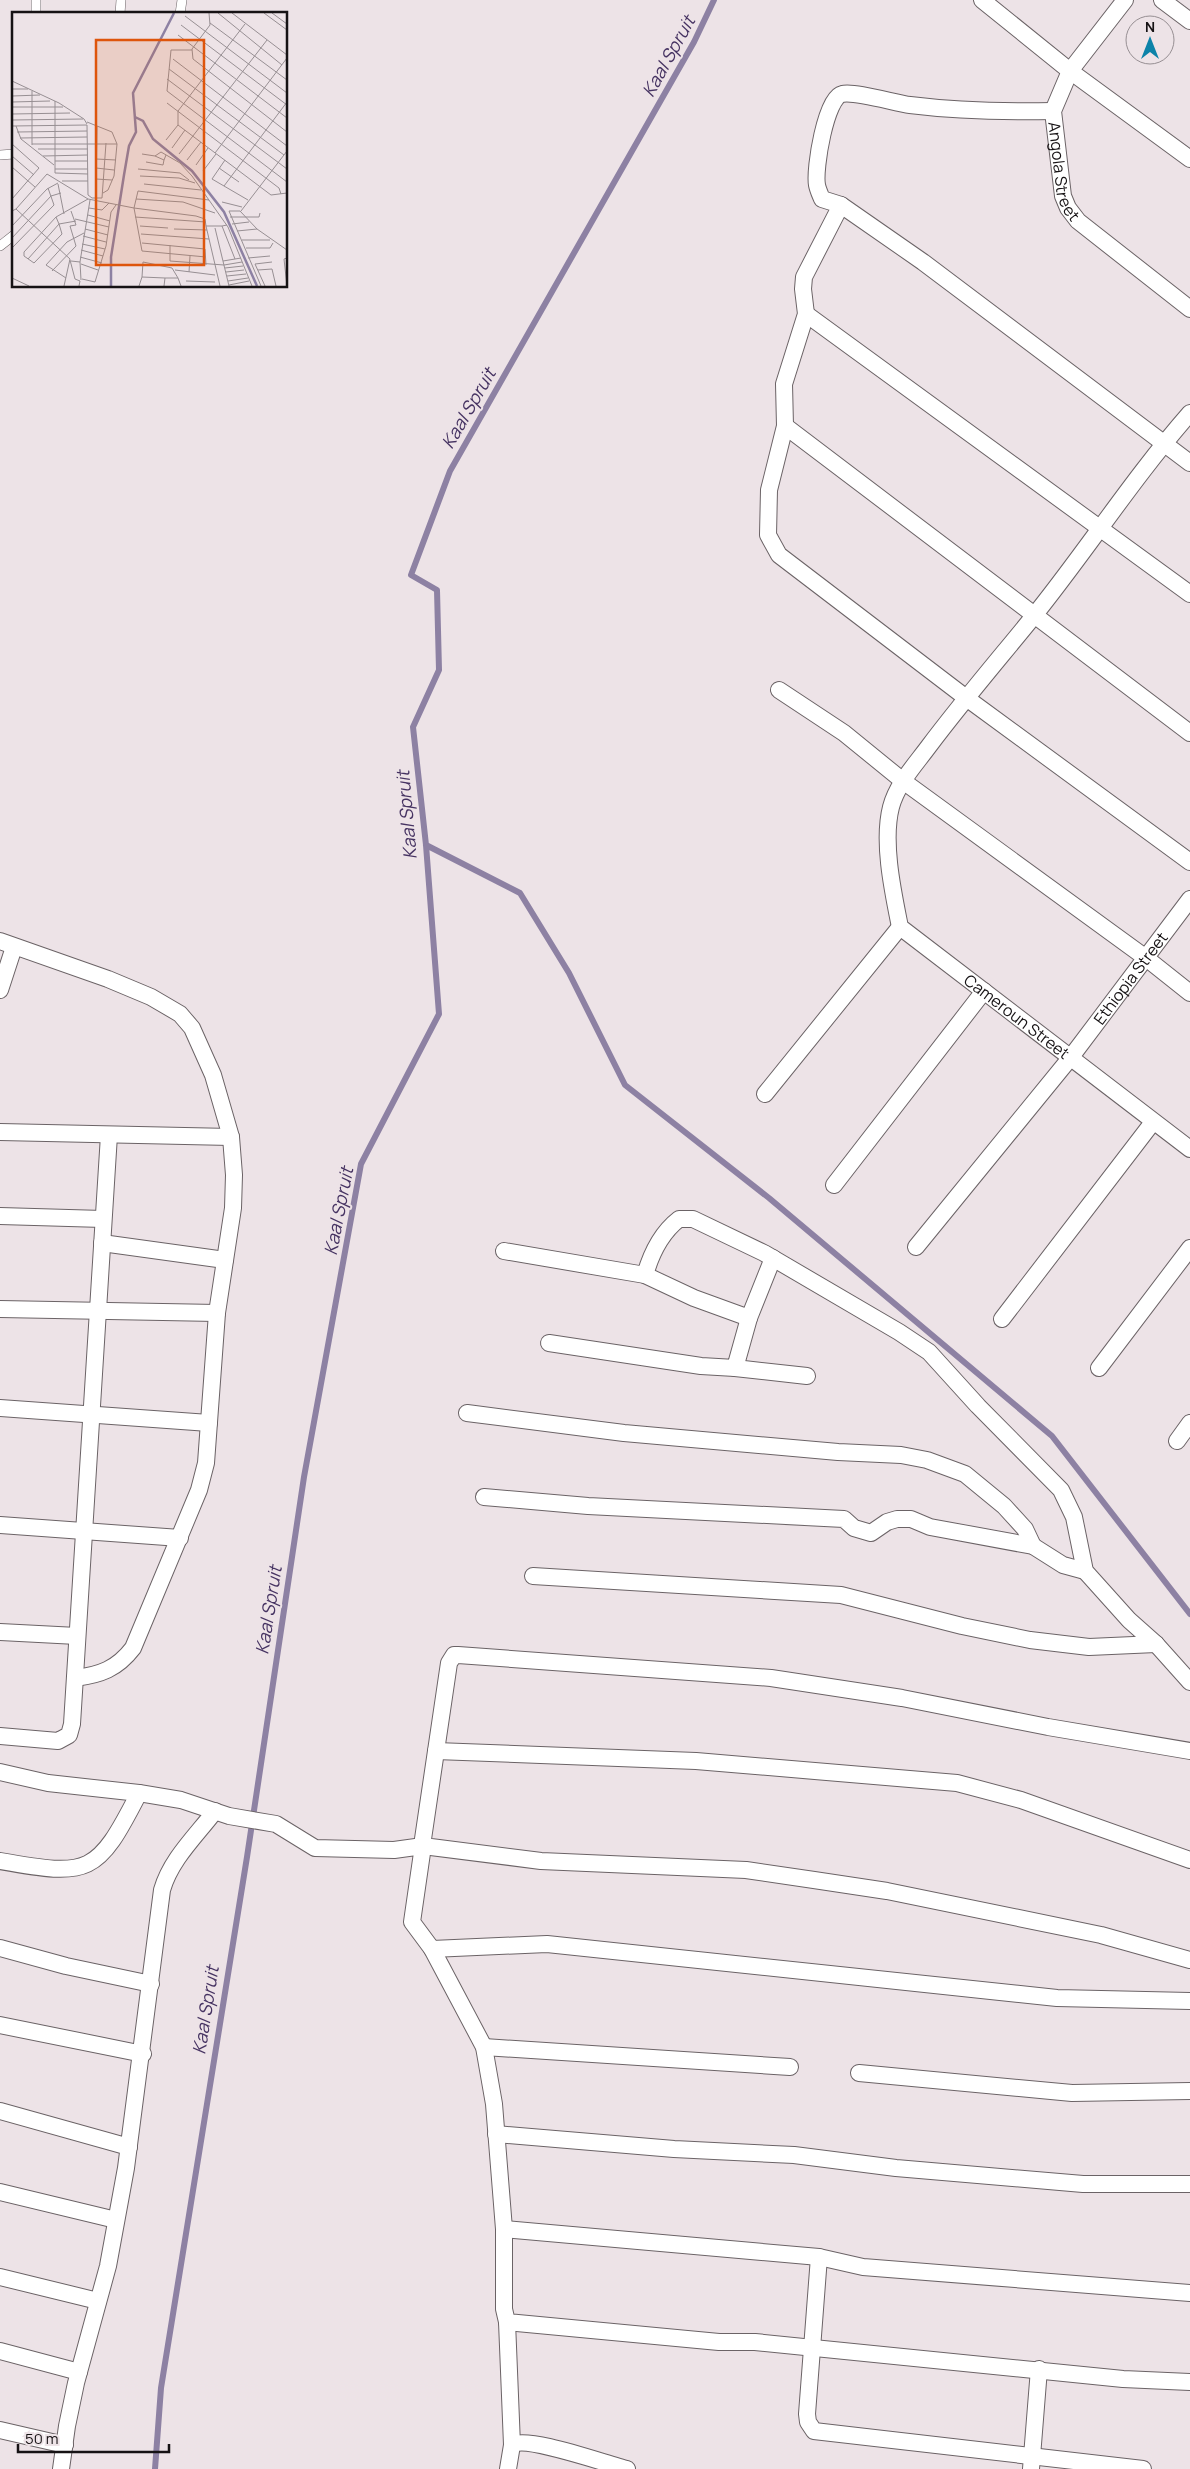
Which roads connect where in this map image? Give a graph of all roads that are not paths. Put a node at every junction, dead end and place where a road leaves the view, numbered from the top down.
1 (982, 0) edge
2 (1125, 0) edge
3 (1162, 0) edge
4 (1190, 21) edge
5 (1070, 71) junction
6 (1054, 111) junction
7 (1190, 159) edge
8 (841, 206) junction
9 (12, 237) edge
10 (0, 246) edge
11 (1190, 309) edge
12 (806, 314) junction
13 (1190, 413) edge
14 (785, 426) junction
15 (1164, 443) junction
16 (1190, 463) edge
17 (1101, 528) junction
18 (1190, 594) edge
19 (1034, 616) junction
20 (779, 690) dead end
21 (965, 698) junction
22 (1190, 733) edge
23 (903, 781) junction
24 (1190, 862) edge
25 (1190, 899) edge
26 (900, 927) junction
27 (7, 944) edge
28 (1146, 958) junction
29 (0, 990) edge
30 (984, 991) junction
31 (1190, 993) edge
32 (1071, 1057) junction
33 (765, 1094) dead end
34 (1153, 1122) junction
35 (0, 1132) edge
36 (109, 1135) junction
37 (231, 1137) junction
38 (1190, 1149) edge
39 (834, 1185) dead end
40 (0, 1216) edge
41 (104, 1219) junction
42 (102, 1243) junction
43 (916, 1247) dead end
44 (1190, 1248) edge
45 (504, 1251) dead end
46 (773, 1258) junction
47 (225, 1260) junction
48 (645, 1275) junction
49 (0, 1309) edge
50 (98, 1312) junction
51 (217, 1313) junction
52 (749, 1318) junction
53 (1002, 1319) dead end
54 (549, 1343) dead end
55 (735, 1368) junction
56 (1099, 1368) dead end
57 (807, 1376) dead end
58 (0, 1408) edge
59 (467, 1413) dead end
60 (91, 1415) junction
61 (209, 1423) junction
62 (1190, 1423) edge
63 (1177, 1441) dead end
64 (484, 1497) dead end
65 (0, 1525) edge
66 (84, 1531) junction
67 (180, 1538) junction
68 (1033, 1546) junction
69 (1085, 1571) junction
70 (533, 1576) dead end
71 (0, 1632) edge
72 (77, 1636) junction
73 (1156, 1644) junction
74 (75, 1678) junction
75 (1190, 1682) edge
76 (0, 1736) edge
77 (1190, 1750) edge
78 (436, 1751) junction
79 (0, 1772) edge
80 (139, 1793) junction
81 (222, 1813) junction
82 (423, 1846) junction
83 (1190, 1860) edge
84 (0, 1861) edge
85 (0, 1948) edge
86 (432, 1949) junction
87 (1190, 1960) edge
88 (151, 1984) junction
89 (1190, 2001) edge
90 (0, 2025) edge
91 (484, 2047) junction
92 (142, 2054) junction
93 (790, 2067) dead end
94 (859, 2073) dead end
95 (1190, 2091) edge
96 (0, 2111) edge
97 (496, 2134) junction
98 (129, 2146) junction
99 (1190, 2184) edge
100 (0, 2192) edge
101 (116, 2220) junction
102 (504, 2229) junction
103 (819, 2257) junction
104 (0, 2277) edge
105 (1190, 2293) edge
106 (98, 2301) junction
107 (507, 2322) junction
108 (813, 2349) junction
109 (0, 2350) edge
110 (1039, 2369) junction
111 (79, 2372) junction
112 (1190, 2382) edge
113 (0, 2430) edge
114 (65, 2446) junction
115 (512, 2446) junction
116 (1031, 2463) edge
117 (62, 2469) edge
118 (508, 2469) edge
119 (628, 2469) edge
120 (1143, 2469) edge

1 - 5 street
2 - 5 street, Angola Street
3 - 4 street
5 - 6 street, Angola Street
5 - 7 street
6 - 8 street
6 - 11 street, Angola Street
8 - 12 street
8 - 15 street
9 - 10 lane
12 - 14 street
12 - 17 street
13 - 15 street
14 - 19 street
14 - 21 street
15 - 16 street
15 - 17 street
17 - 18 street
17 - 19 street
19 - 21 street
19 - 22 street
20 - 23 street
21 - 23 street
21 - 24 street
23 - 26 street
23 - 28 street
25 - 28 street, Ethiopia Street
26 - 30 street, Cameroun Street
26 - 33 street
27 - 29 street
27 - 37 street
28 - 31 street
28 - 32 street, Ethiopia Street
30 - 32 street, Cameroun Street
30 - 39 street
32 - 34 street, Cameroun Street
32 - 43 street, Ethiopia Street
34 - 38 street, Cameroun Street
34 - 53 street
35 - 36 street
36 - 37 street
36 - 41 street
37 - 47 street
40 - 41 street
41 - 42 street
42 - 47 street
42 - 50 street
44 - 56 street
45 - 48 street
46 - 48 street
46 - 52 street
46 - 69 street
47 - 51 street
48 - 52 street
49 - 50 street
50 - 51 street
50 - 60 street
51 - 61 street
52 - 55 street
54 - 55 street
55 - 57 street
58 - 60 street
59 - 68 street
60 - 61 street
60 - 66 street
61 - 67 street
62 - 63 street
64 - 68 street
65 - 66 street
66 - 67 street
66 - 72 street
67 - 74 street
68 - 69 street
69 - 73 street
70 - 73 street
71 - 72 street
72 - 74 street
73 - 75 street
74 - 76 street
77 - 78 street
78 - 82 street
78 - 83 street
79 - 80 street
80 - 81 street
80 - 84 street
81 - 82 street
81 - 88 street
82 - 86 street
82 - 87 street
85 - 88 street
86 - 89 street
86 - 91 street
88 - 92 street
90 - 92 street
91 - 93 street
91 - 97 street
92 - 98 street
94 - 95 street
96 - 98 street
97 - 99 street
97 - 102 street
98 - 101 street
100 - 101 street
101 - 106 street
102 - 103 street
102 - 107 street
103 - 105 street
103 - 108 street
104 - 106 street
106 - 111 street
107 - 108 street
107 - 115 street
108 - 110 street
108 - 116 street
109 - 111 street
110 - 112 street
110 - 116 street
111 - 114 street
113 - 114 street
114 - 117 street
115 - 118 street
115 - 119 street
116 - 120 street

